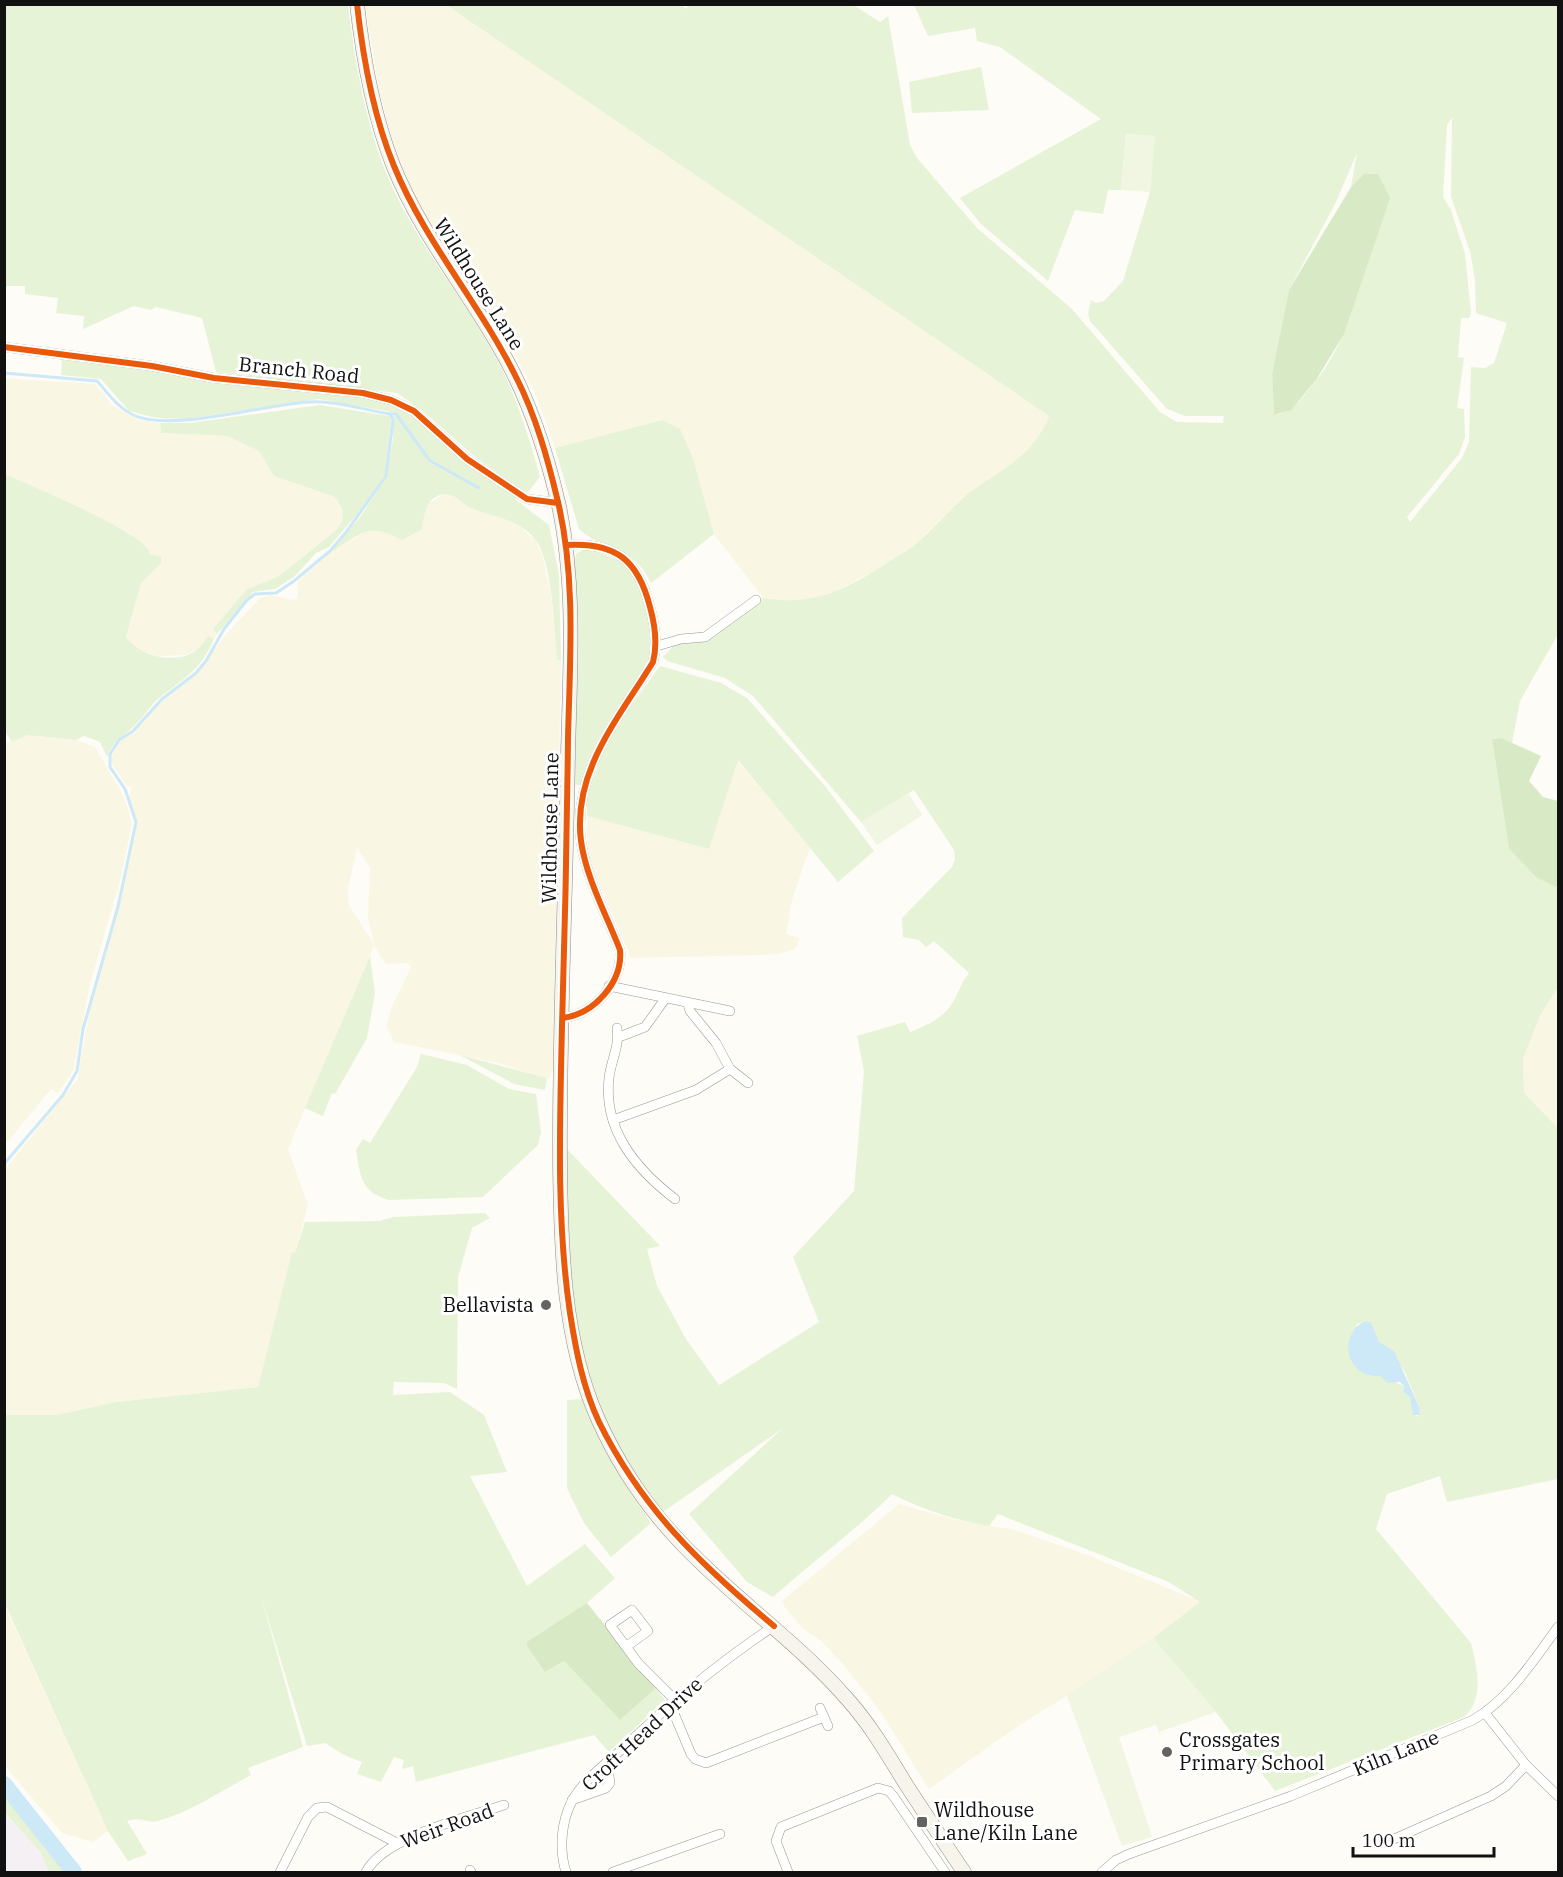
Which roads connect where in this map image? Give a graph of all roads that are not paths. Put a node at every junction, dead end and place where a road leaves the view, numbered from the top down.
1 (357, 4) edge
2 (4, 347) edge
3 (558, 503) junction
4 (566, 545) junction
5 (756, 600) dead end
6 (657, 646) junction
7 (609, 986) junction
8 (665, 999) junction
9 (688, 1004) junction
10 (730, 1011) dead end
11 (563, 1018) junction
12 (730, 1069) junction
13 (748, 1083) dead end
14 (613, 1120) junction
15 (675, 1199) dead end
16 (774, 1626) junction
17 (1558, 1627) edge
18 (627, 1646) dead end
19 (672, 1702) junction
20 (1485, 1713) junction
21 (824, 1717) dead end
22 (607, 1762) junction
23 (1526, 1765) junction
24 (1558, 1796) edge
25 (572, 1800) junction
26 (504, 1805) dead end
27 (720, 1834) dead end
28 (1398, 1839) dead end
29 (397, 1843) junction
30 (284, 1871) edge
31 (366, 1872) edge
32 (566, 1872) edge
33 (613, 1872) edge
34 (788, 1872) edge
35 (945, 1872) edge
36 (964, 1872) edge
37 (1102, 1872) edge

1 - 3 main road, Wildhouse Lane
2 - 3 street, Branch Road
3 - 4 main road, Wildhouse Lane
4 - 6 street
4 - 11 main road, Wildhouse Lane
5 - 6 street
6 - 7 street
7 - 8 street
7 - 11 street
8 - 9 street
8 - 14 street
9 - 10 street
9 - 12 street
11 - 16 main road, Wildhouse Lane
12 - 13 street
12 - 14 street
14 - 15 street
16 - 19 street, Croft Head Drive
16 - 36 main road, Wildhouse Lane
17 - 20 street, Kiln Lane
18 - 19 street
19 - 21 street
19 - 22 street, Croft Head Drive
20 - 23 street
20 - 37 street, Kiln Lane
22 - 25 street, Croft Head Drive
22 - 25 street
23 - 24 street
23 - 28 street
25 - 32 street, Croft Head Drive
26 - 29 street, Weir Road
27 - 33 street
29 - 30 street
29 - 31 street, Weir Road
34 - 35 street

